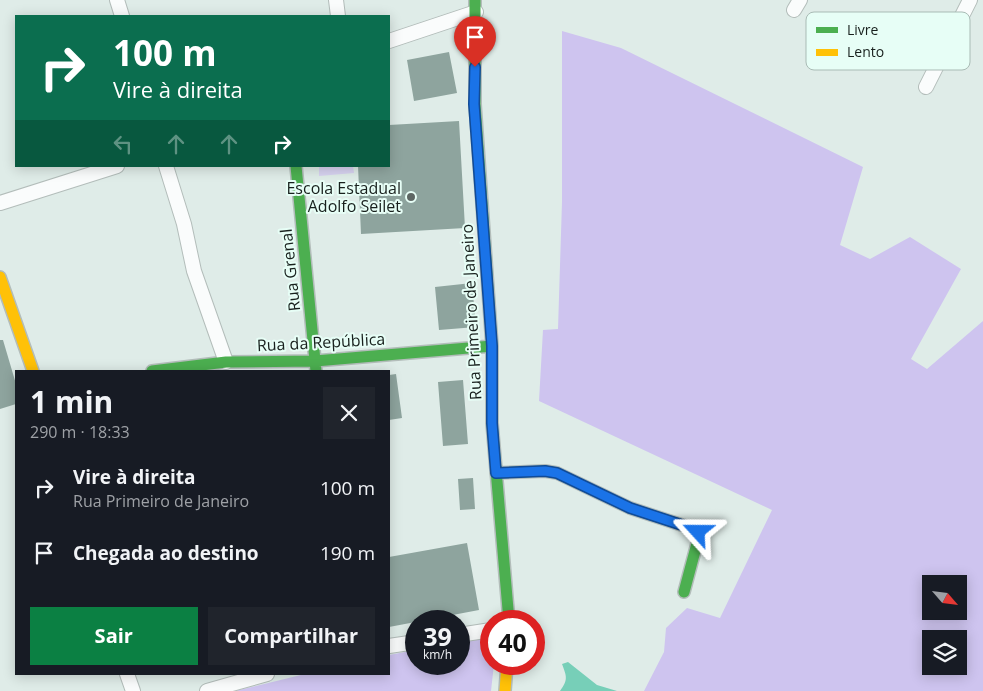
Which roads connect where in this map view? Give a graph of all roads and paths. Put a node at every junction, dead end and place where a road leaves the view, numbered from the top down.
1 (117, 0) edge
2 (336, 0) edge
3 (970, 0) edge
4 (476, 6) edge
5 (964, 12) edge
6 (122, 15) edge
7 (338, 15) edge
8 (390, 41) edge
9 (935, 70) edge
10 (926, 87) dead end
11 (114, 167) edge
12 (166, 167) edge
13 (296, 167) edge
14 (0, 204) edge
15 (0, 277) edge
16 (492, 346) junction
17 (226, 362) junction
18 (316, 366) edge
19 (33, 370) edge
20 (160, 370) edge
21 (496, 473) junction
22 (684, 592) dead end
23 (508, 610) edge
24 (405, 644) edge
25 (390, 646) edge
26 (127, 675) edge
27 (264, 675) edge
28 (506, 675) edge
29 (132, 691) edge
30 (208, 691) edge
31 (505, 691) edge

1 - 6 street
2 - 7 street
3 - 5 street
4 - 8 street
4 - 16 street, Rua Primeiro de Janeiro
9 - 10 street
11 - 14 street
12 - 17 street
13 - 18 street, Rua Grenal
15 - 19 street
16 - 18 street, Rua da República
16 - 21 street, Rua Primeiro de Janeiro
17 - 18 street, Rua da República
17 - 20 street, Rua da República
21 - 22 street
21 - 23 street, Rua Primeiro de Janeiro
24 - 25 street
26 - 29 street
27 - 30 street
28 - 31 street

